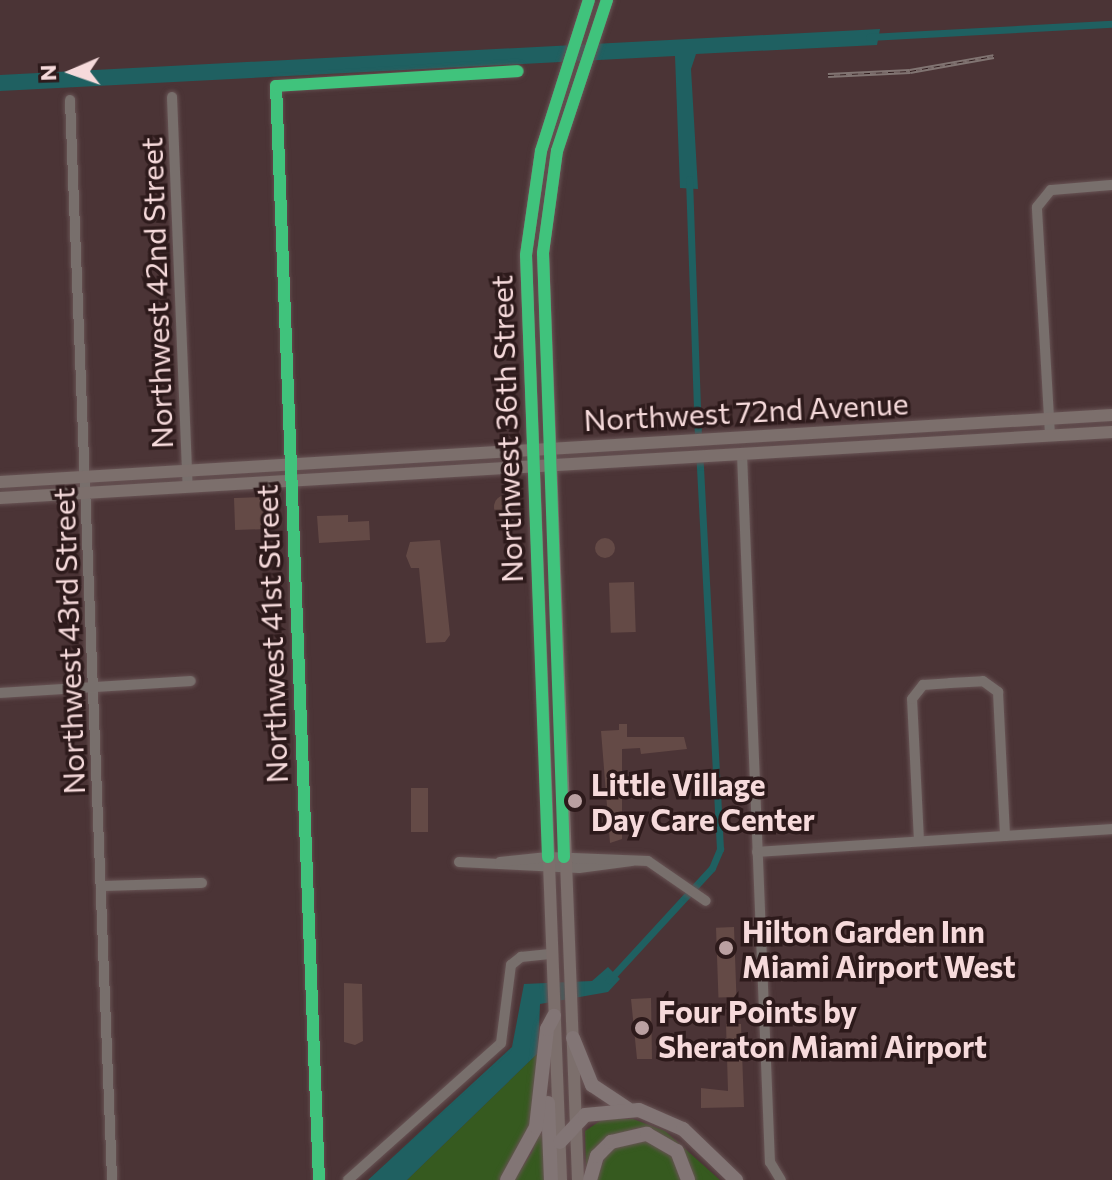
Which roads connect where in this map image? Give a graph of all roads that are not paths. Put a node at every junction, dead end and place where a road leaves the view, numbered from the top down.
1 (589, 0) edge
2 (607, 0) edge
3 (518, 71) dead end
4 (172, 97) dead end
5 (70, 100) dead end
6 (1112, 185) edge
7 (1112, 415) edge
8 (1082, 416) junction
9 (1049, 418) junction
10 (903, 428) junction
11 (1112, 432) edge
12 (1095, 433) junction
13 (1050, 435) junction
14 (904, 444) junction
15 (550, 448) junction
16 (532, 449) junction
17 (742, 454) junction
18 (290, 464) junction
19 (533, 466) junction
20 (551, 466) junction
21 (187, 470) junction
22 (86, 477) junction
23 (291, 480) junction
24 (0, 482) edge
25 (188, 487) junction
26 (87, 494) junction
27 (0, 498) edge
28 (191, 681) dead end
29 (94, 686) junction
30 (0, 693) edge
31 (561, 762) junction
32 (544, 763) junction
33 (1112, 829) edge
34 (1005, 836) junction
35 (919, 841) junction
36 (757, 852) junction
37 (548, 861) junction
38 (459, 862) dead end
39 (564, 862) junction
40 (202, 883) dead end
41 (101, 886) junction
42 (703, 899) dead end
43 (552, 954) junction
44 (554, 1016) junction
45 (573, 1038) junction
46 (545, 1075) junction
47 (629, 1110) junction
48 (576, 1120) junction
49 (560, 1142) junction
50 (112, 1180) edge
51 (319, 1180) edge
52 (348, 1180) edge
53 (507, 1180) edge
54 (551, 1180) edge
55 (561, 1180) edge
56 (578, 1180) edge
57 (590, 1180) edge
58 (688, 1180) edge
59 (736, 1180) edge
60 (781, 1180) edge

1 - 16 main road, Northwest 36th Street
2 - 15 main road, Northwest 36th Street
3 - 18 street, Northwest 41st Street
4 - 21 street, Northwest 42nd Street
5 - 22 street, Northwest 43rd Street
6 - 9 street
7 - 8 main road, Northwest 72nd Avenue
8 - 9 main road, Northwest 72nd Avenue
8 - 12 main road
9 - 10 main road, Northwest 72nd Avenue
9 - 13 street
10 - 14 main road
10 - 15 main road, Northwest 72nd Avenue
11 - 12 main road, Northwest 72nd Avenue
12 - 13 main road, Northwest 72nd Avenue
13 - 14 main road, Northwest 72nd Avenue
14 - 17 main road, Northwest 72nd Avenue
15 - 16 main road, Northwest 72nd Avenue
15 - 20 main road, Northwest 36th Street
16 - 18 main road, Northwest 72nd Avenue
16 - 19 main road, Northwest 36th Street
17 - 20 main road, Northwest 72nd Avenue
17 - 36 street
18 - 21 main road, Northwest 72nd Avenue
18 - 23 street, Northwest 41st Street
19 - 20 main road, Northwest 72nd Avenue
19 - 23 main road, Northwest 72nd Avenue
19 - 32 main road, Northwest 36th Street
20 - 31 main road, Northwest 36th Street
21 - 22 main road, Northwest 72nd Avenue
21 - 25 street, Northwest 42nd Street
22 - 24 main road, Northwest 72nd Avenue
22 - 26 street, Northwest 43rd Street
23 - 25 main road, Northwest 72nd Avenue
23 - 51 street, Northwest 41st Street
25 - 26 main road, Northwest 72nd Avenue
26 - 27 main road, Northwest 72nd Avenue
26 - 29 street, Northwest 43rd Street
28 - 29 street
29 - 30 street
29 - 41 street, Northwest 43rd Street
31 - 32 main road
31 - 39 main road, Northwest 36th Street
32 - 37 main road, Northwest 36th Street
33 - 34 street
34 - 35 street
34 - 35 street
35 - 36 street
36 - 60 street
37 - 38 street
37 - 39 street
37 - 43 main road, Northwest 36th Street
39 - 42 street
39 - 45 main road, Northwest 36th Street
40 - 41 street
41 - 50 street, Northwest 43rd Street
43 - 44 main road, Northwest 36th Street
43 - 52 street
44 - 46 highway
44 - 49 main road, Northwest 36th Street
45 - 47 highway
45 - 48 main road, Northwest 36th Street
46 - 53 highway
46 - 54 highway
47 - 48 highway
47 - 59 highway
48 - 49 highway
48 - 56 main road, Northwest 36th Street
49 - 55 main road, Northwest 36th Street
57 - 58 highway

